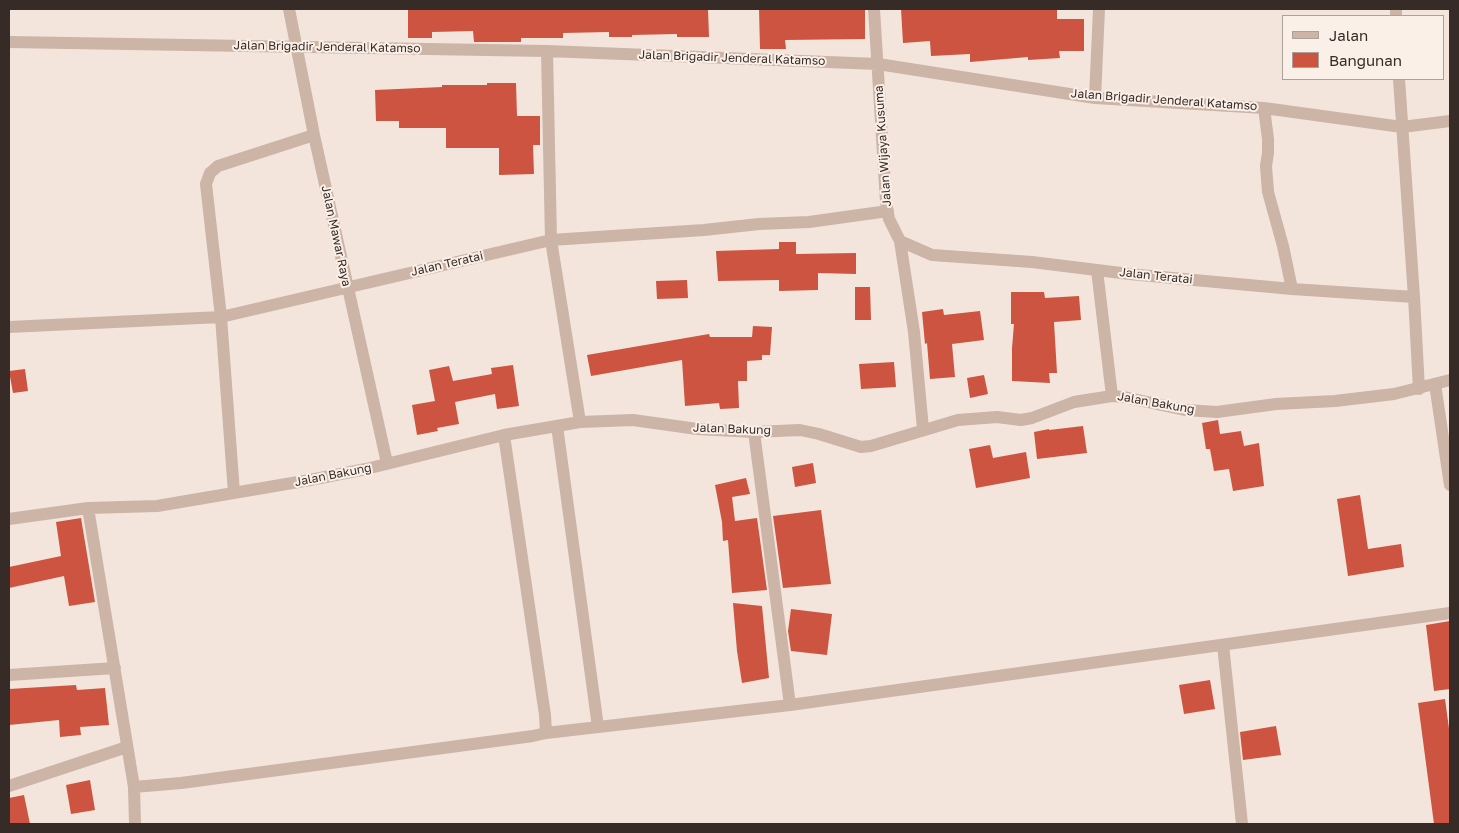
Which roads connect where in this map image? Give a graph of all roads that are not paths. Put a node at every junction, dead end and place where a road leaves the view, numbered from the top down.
1 (289, 9) edge
2 (874, 9) edge
3 (1099, 9) edge
4 (9, 42) edge
5 (296, 47) junction
6 (548, 51) junction
7 (878, 64) junction
8 (1399, 80) edge
9 (1094, 98) junction
10 (1264, 108) junction
11 (1450, 121) edge
12 (1402, 127) junction
13 (314, 135) junction
14 (888, 212) junction
15 (552, 240) junction
16 (900, 241) junction
17 (1097, 270) junction
18 (347, 288) junction
19 (1292, 289) junction
20 (1414, 297) junction
21 (221, 317) junction
22 (9, 327) edge
23 (1450, 380) edge
24 (1436, 384) junction
25 (1419, 389) junction
26 (1112, 396) junction
27 (580, 422) junction
28 (557, 426) junction
29 (923, 429) junction
30 (754, 432) junction
31 (504, 435) junction
32 (387, 463) junction
33 (1450, 485) edge
34 (234, 492) junction
35 (88, 508) junction
36 (9, 519) edge
37 (1450, 613) edge
38 (1223, 645) junction
39 (115, 668) junction
40 (9, 675) edge
41 (790, 705) junction
42 (598, 727) junction
43 (546, 733) junction
44 (127, 747) junction
45 (9, 786) edge
46 (134, 787) junction
47 (135, 824) edge
48 (1242, 824) edge

1 - 5 street, Jalan Mawar Raya
2 - 7 street, Jalan Wijaya Kusuma
3 - 9 street
4 - 5 street, Jalan Brigadir Jenderal Katamso
5 - 6 street, Jalan Brigadir Jenderal Katamso
5 - 13 street, Jalan Mawar Raya
6 - 7 street, Jalan Brigadir Jenderal Katamso
6 - 15 street
7 - 9 street, Jalan Brigadir Jenderal Katamso
7 - 14 street, Jalan Wijaya Kusuma
8 - 12 street
9 - 10 street, Jalan Brigadir Jenderal Katamso
10 - 12 street, Jalan Brigadir Jenderal Katamso
10 - 19 street
11 - 12 street, Jalan Brigadir Jenderal Katamso
12 - 20 street
13 - 18 street, Jalan Mawar Raya
13 - 21 street
14 - 15 street, Jalan Teratai
14 - 16 street, Jalan Wijaya Kusuma
15 - 18 street, Jalan Teratai
15 - 27 street
16 - 17 street, Jalan Teratai
16 - 29 street, Jalan Wijaya Kusuma
17 - 19 street, Jalan Teratai
17 - 26 street
18 - 21 street, Jalan Teratai
18 - 32 street, Jalan Mawar Raya
19 - 20 street, Jalan Teratai
20 - 25 street
21 - 22 street, Jalan Teratai
21 - 34 street
23 - 24 street, Jalan Bakung
24 - 25 street, Jalan Bakung
24 - 33 street
25 - 26 street, Jalan Bakung
26 - 29 street, Jalan Bakung
27 - 28 street, Jalan Bakung
27 - 30 street, Jalan Bakung
28 - 31 street, Jalan Bakung
28 - 42 street
29 - 30 street, Jalan Bakung
30 - 41 street
31 - 32 street, Jalan Bakung
31 - 43 street
32 - 34 street, Jalan Bakung
34 - 35 street, Jalan Bakung
35 - 36 street, Jalan Bakung
35 - 39 street
37 - 38 street
38 - 41 street
38 - 48 street
39 - 40 street
39 - 44 street
41 - 42 street
42 - 43 street
43 - 46 street
44 - 45 street
44 - 46 street
46 - 47 street

